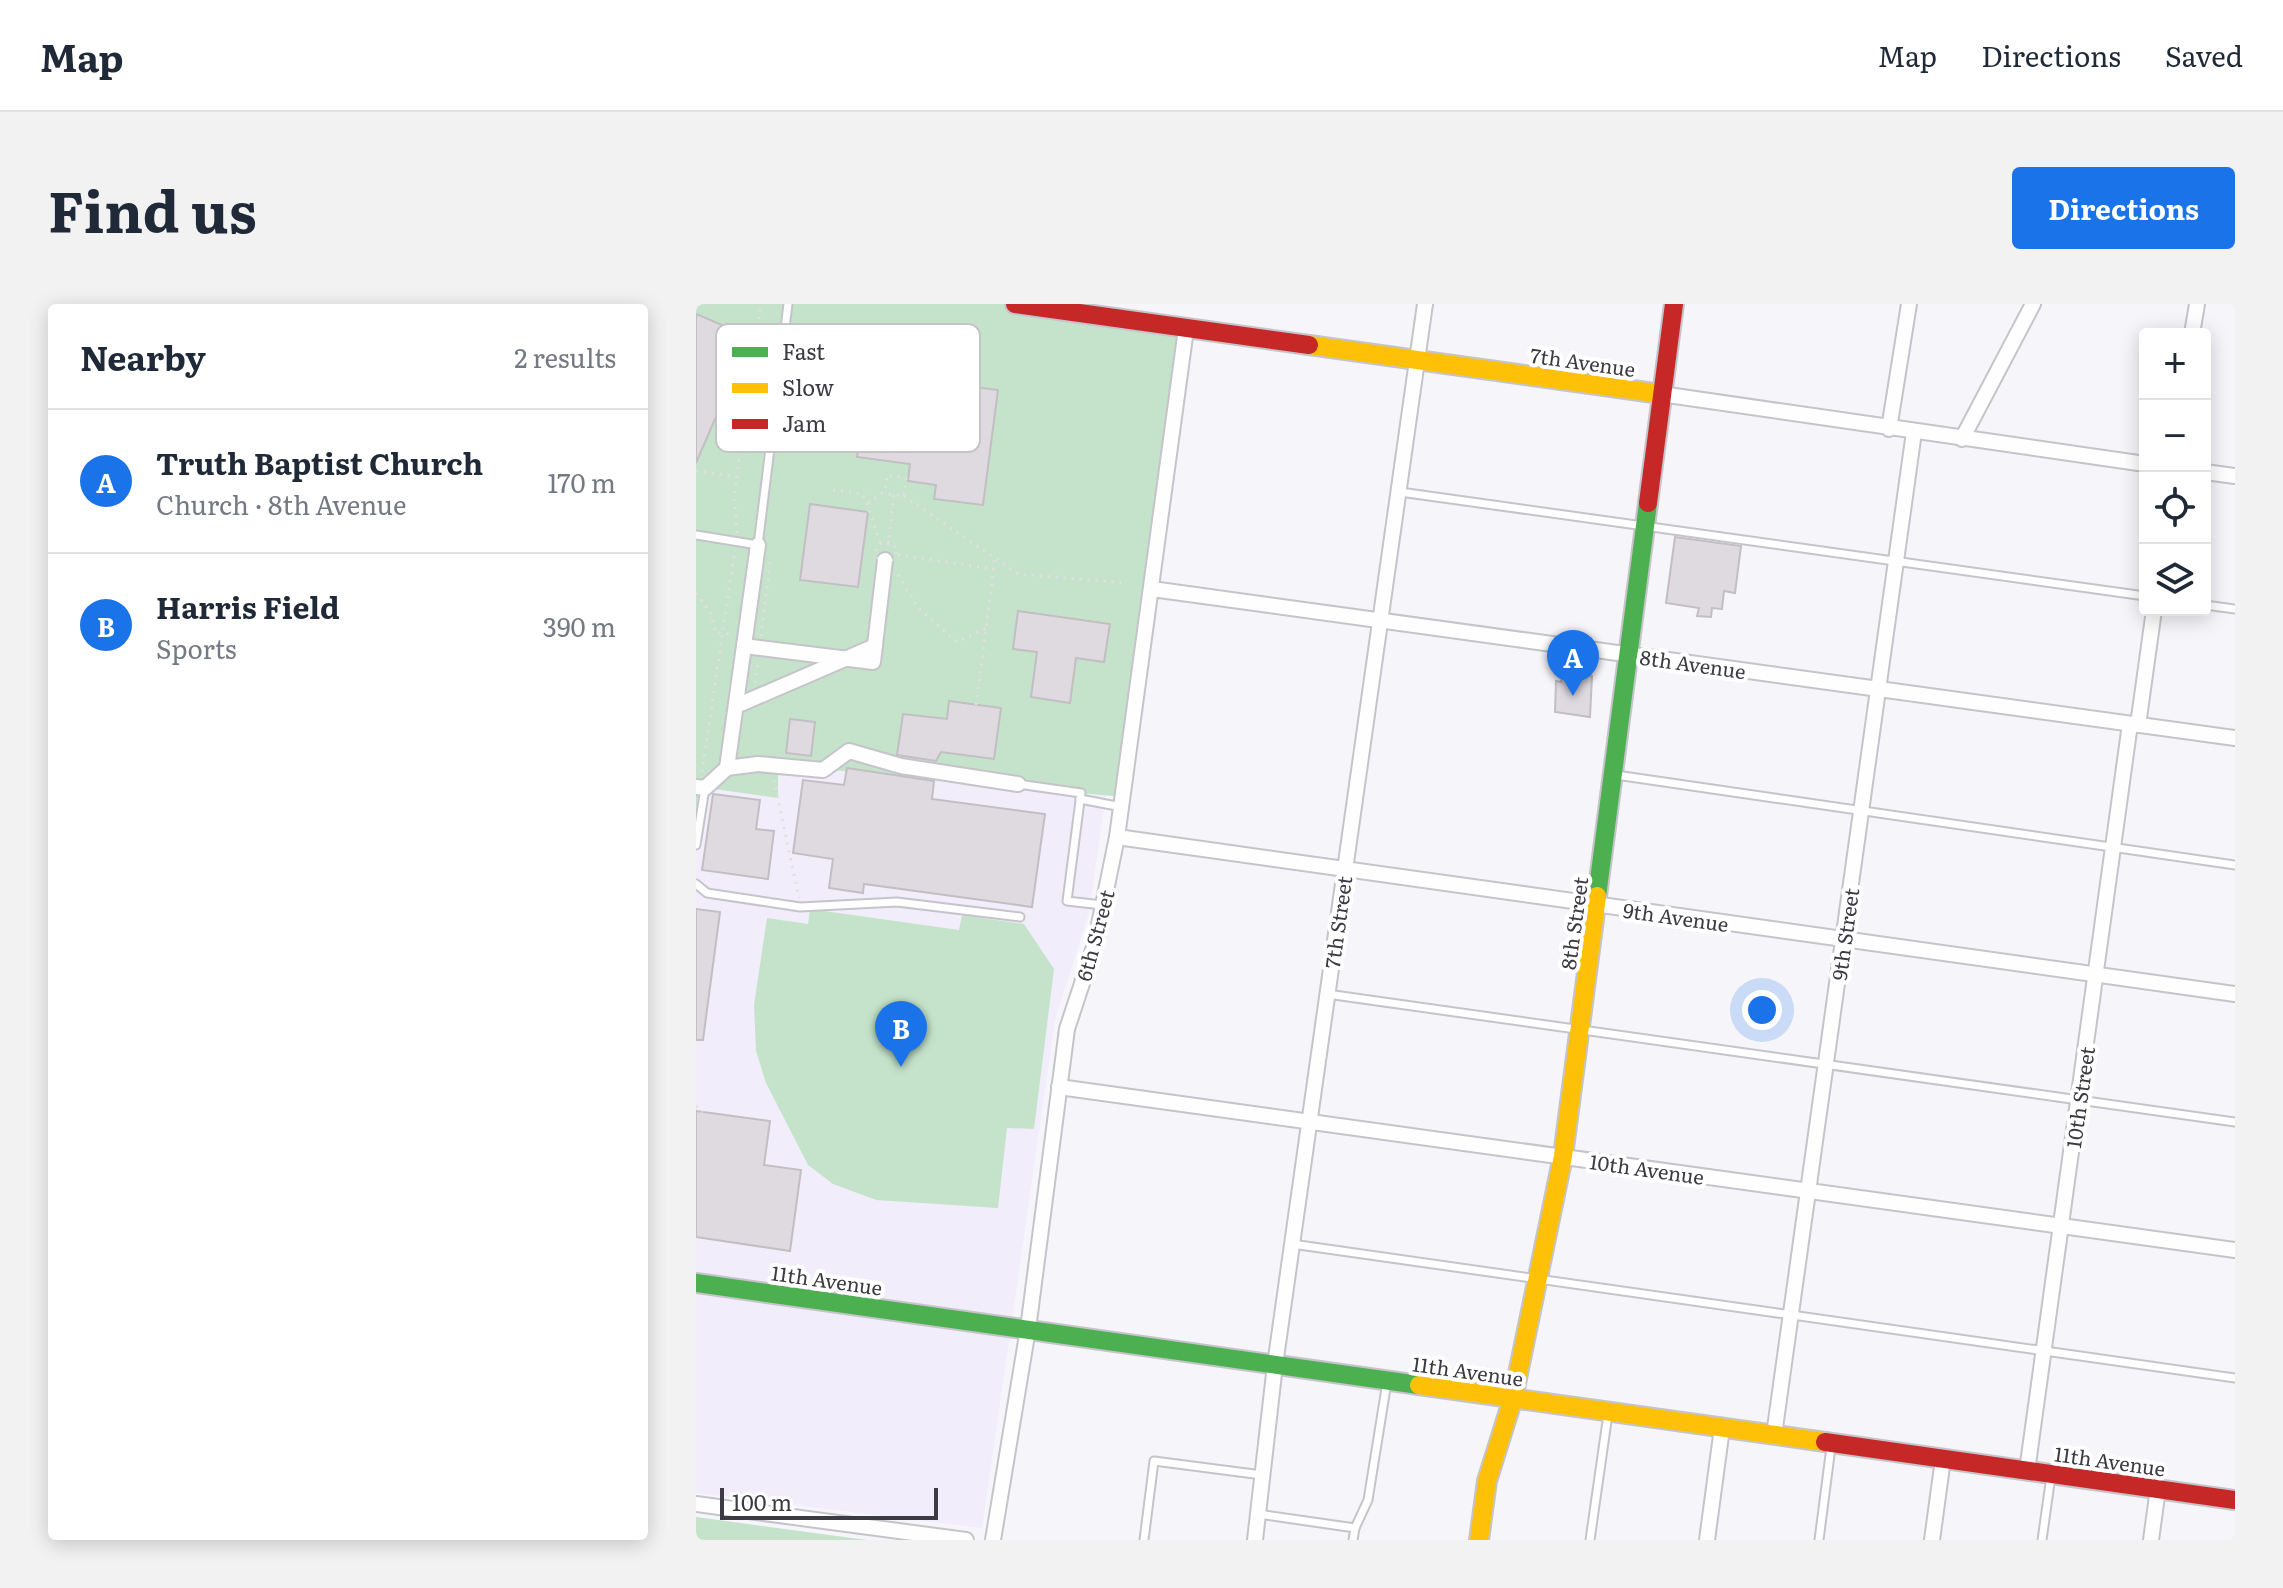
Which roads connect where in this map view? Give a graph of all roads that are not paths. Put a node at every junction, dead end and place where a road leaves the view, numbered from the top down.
1 (788, 304) edge
2 (1015, 304) edge
3 (1425, 304) edge
4 (1674, 304) edge
5 (1909, 304) edge
6 (2033, 304) edge
7 (2197, 304) edge
8 (1084, 309) edge
9 (786, 324) edge
10 (2193, 328) edge
11 (1186, 329) junction
12 (1417, 360) junction
13 (1661, 394) junction
14 (1889, 429) junction
15 (1914, 432) junction
16 (1962, 439) junction
17 (770, 452) edge
18 (2139, 463) edge
19 (2211, 473) edge
20 (2235, 476) edge
21 (1400, 492) junction
22 (1645, 525) junction
23 (696, 535) edge
24 (758, 545) junction
25 (890, 555) road end
26 (1897, 562) junction
27 (1152, 589) junction
28 (2139, 595) edge
29 (2211, 606) edge
30 (2235, 609) edge
31 (2153, 616) edge
32 (1382, 620) junction
33 (745, 641) junction
34 (1629, 654) junction
35 (846, 659) junction
36 (1879, 688) junction
37 (736, 706) junction
38 (2134, 724) junction
39 (2235, 738) edge
40 (727, 768) junction
41 (1614, 775) junction
42 (1018, 784) joint
43 (700, 787) edge
44 (1080, 799) junction
45 (1122, 807) junction
46 (1862, 811) junction
47 (1117, 837) junction
48 (696, 845) edge
49 (2113, 848) junction
50 (2235, 865) edge
51 (1345, 871) junction
52 (696, 884) edge
53 (1598, 905) junction
54 (1104, 906) junction
55 (1020, 917) dead end
56 (1844, 939) junction
57 (2096, 974) junction
58 (1327, 994) junction
59 (2235, 994) edge
60 (1580, 1029) junction
61 (1827, 1065) junction
62 (1059, 1087) junction
63 (2079, 1099) junction
64 (1309, 1120) junction
65 (2235, 1122) edge
66 (1563, 1156) junction
67 (1810, 1191) junction
68 (2062, 1226) junction
69 (1292, 1244) junction
70 (2235, 1250) edge
71 (1538, 1279) junction
72 (696, 1283) edge
73 (1791, 1317) junction
74 (1028, 1329) junction
75 (2044, 1352) junction
76 (1275, 1365) junction
77 (2235, 1378) edge
78 (1387, 1381) junction
79 (1513, 1398) junction
80 (1609, 1412) junction
81 (1722, 1428) junction
82 (1774, 1435) junction
83 (1832, 1443) junction
84 (1943, 1459) junction
85 (2027, 1471) junction
86 (2051, 1474) junction
87 (1262, 1475) junction
88 (2158, 1489) junction
89 (2235, 1500) edge
90 (696, 1504) edge
91 (1258, 1514) junction
92 (1355, 1528) junction
93 (965, 1540) edge
94 (993, 1540) edge
95 (1144, 1540) edge
96 (1255, 1540) edge
97 (1353, 1540) edge
98 (1479, 1540) edge
99 (1590, 1540) edge
100 (1707, 1540) edge
101 (1819, 1540) edge
102 (1932, 1540) edge
103 (2042, 1540) edge
104 (2151, 1540) edge

1 - 9 lane
2 - 8 main road, 7th Avenue
3 - 12 street, 7th Street
4 - 13 main road, 8th Street
5 - 14 street
6 - 16 street
7 - 10 street
8 - 11 main road, 7th Avenue
11 - 12 main road, 7th Avenue
11 - 27 street, 6th Street
12 - 13 main road, 7th Avenue
12 - 21 street, 7th Street
13 - 14 street, 7th Avenue
13 - 22 main road, 8th Street
14 - 15 street, 7th Avenue
15 - 16 street, 7th Avenue
15 - 26 street, 9th Street
16 - 18 street, 7th Avenue
17 - 24 lane
19 - 20 street
21 - 22 lane
21 - 32 street, 7th Street
22 - 26 lane
22 - 34 main road, 8th Street
23 - 24 lane
24 - 33 street
25 - 35 street
26 - 28 lane
26 - 36 street, 9th Street
27 - 32 street, 8th Avenue
27 - 45 street, 6th Street
29 - 30 lane
31 - 38 street, 10th Street
32 - 34 street, 8th Avenue
32 - 51 street, 7th Street
33 - 35 street
33 - 37 street
34 - 36 street, 8th Avenue
34 - 41 main road, 8th Street
35 - 37 street
36 - 38 street, 8th Avenue
36 - 46 street, 9th Street
37 - 40 street
38 - 39 street, 8th Avenue
38 - 49 street, 10th Street
40 - 42 street
40 - 43 street
41 - 46 lane
41 - 53 main road, 8th Street
42 - 44 lane
43 - 48 lane
44 - 45 lane
44 - 54 lane
45 - 47 street, 6th Street
46 - 49 lane
46 - 56 street, 9th Street
47 - 51 street, 9th Avenue
47 - 54 street, 6th Street
49 - 50 lane
49 - 57 street, 10th Street
51 - 53 street, 9th Avenue
51 - 58 street, 7th Street
52 - 55 lane
53 - 56 street, 9th Avenue
53 - 60 main road, 8th Street
54 - 62 street, 6th Street
56 - 57 street, 9th Avenue
56 - 61 street, 9th Street
57 - 59 street, 9th Avenue
57 - 63 street, 10th Street
58 - 60 lane
58 - 64 street, 7th Street
60 - 61 lane
60 - 66 main road, 8th Street
61 - 63 lane
61 - 67 street, 9th Street
62 - 64 street, 10th Avenue
62 - 74 street, 6th Street
63 - 65 lane
63 - 68 street, 10th Street
64 - 66 street, 10th Avenue
64 - 69 street, 7th Street
66 - 67 street, 10th Avenue
66 - 71 main road, 8th Street
67 - 68 street, 10th Avenue
67 - 73 street, 9th Street
68 - 70 street, 10th Avenue
68 - 75 street, 10th Street
69 - 71 lane
69 - 76 street, 7th Street
71 - 73 lane
71 - 79 main road, 8th Street
72 - 74 main road, 11th Avenue
73 - 75 lane
73 - 82 street, 9th Street
74 - 76 main road, 11th Avenue
74 - 94 street, 6th Street
75 - 77 lane
75 - 85 street, 10th Street
76 - 78 main road, 11th Avenue
76 - 87 street, 7th Street
78 - 79 main road, 11th Avenue
78 - 92 lane
79 - 80 main road, 11th Avenue
79 - 98 main road, 8th Street
80 - 81 main road, 11th Avenue
80 - 99 lane
81 - 82 main road, 11th Avenue
81 - 100 street
82 - 83 main road, 11th Avenue
83 - 84 main road, 11th Avenue
83 - 101 lane
84 - 85 main road, 11th Avenue
84 - 102 street
85 - 86 main road, 11th Avenue
86 - 88 main road, 11th Avenue
86 - 103 lane
87 - 91 street, 7th Street
87 - 95 lane
88 - 89 main road, 11th Avenue
88 - 104 street
90 - 93 street
91 - 92 lane
91 - 96 street, 7th Street
92 - 97 lane

